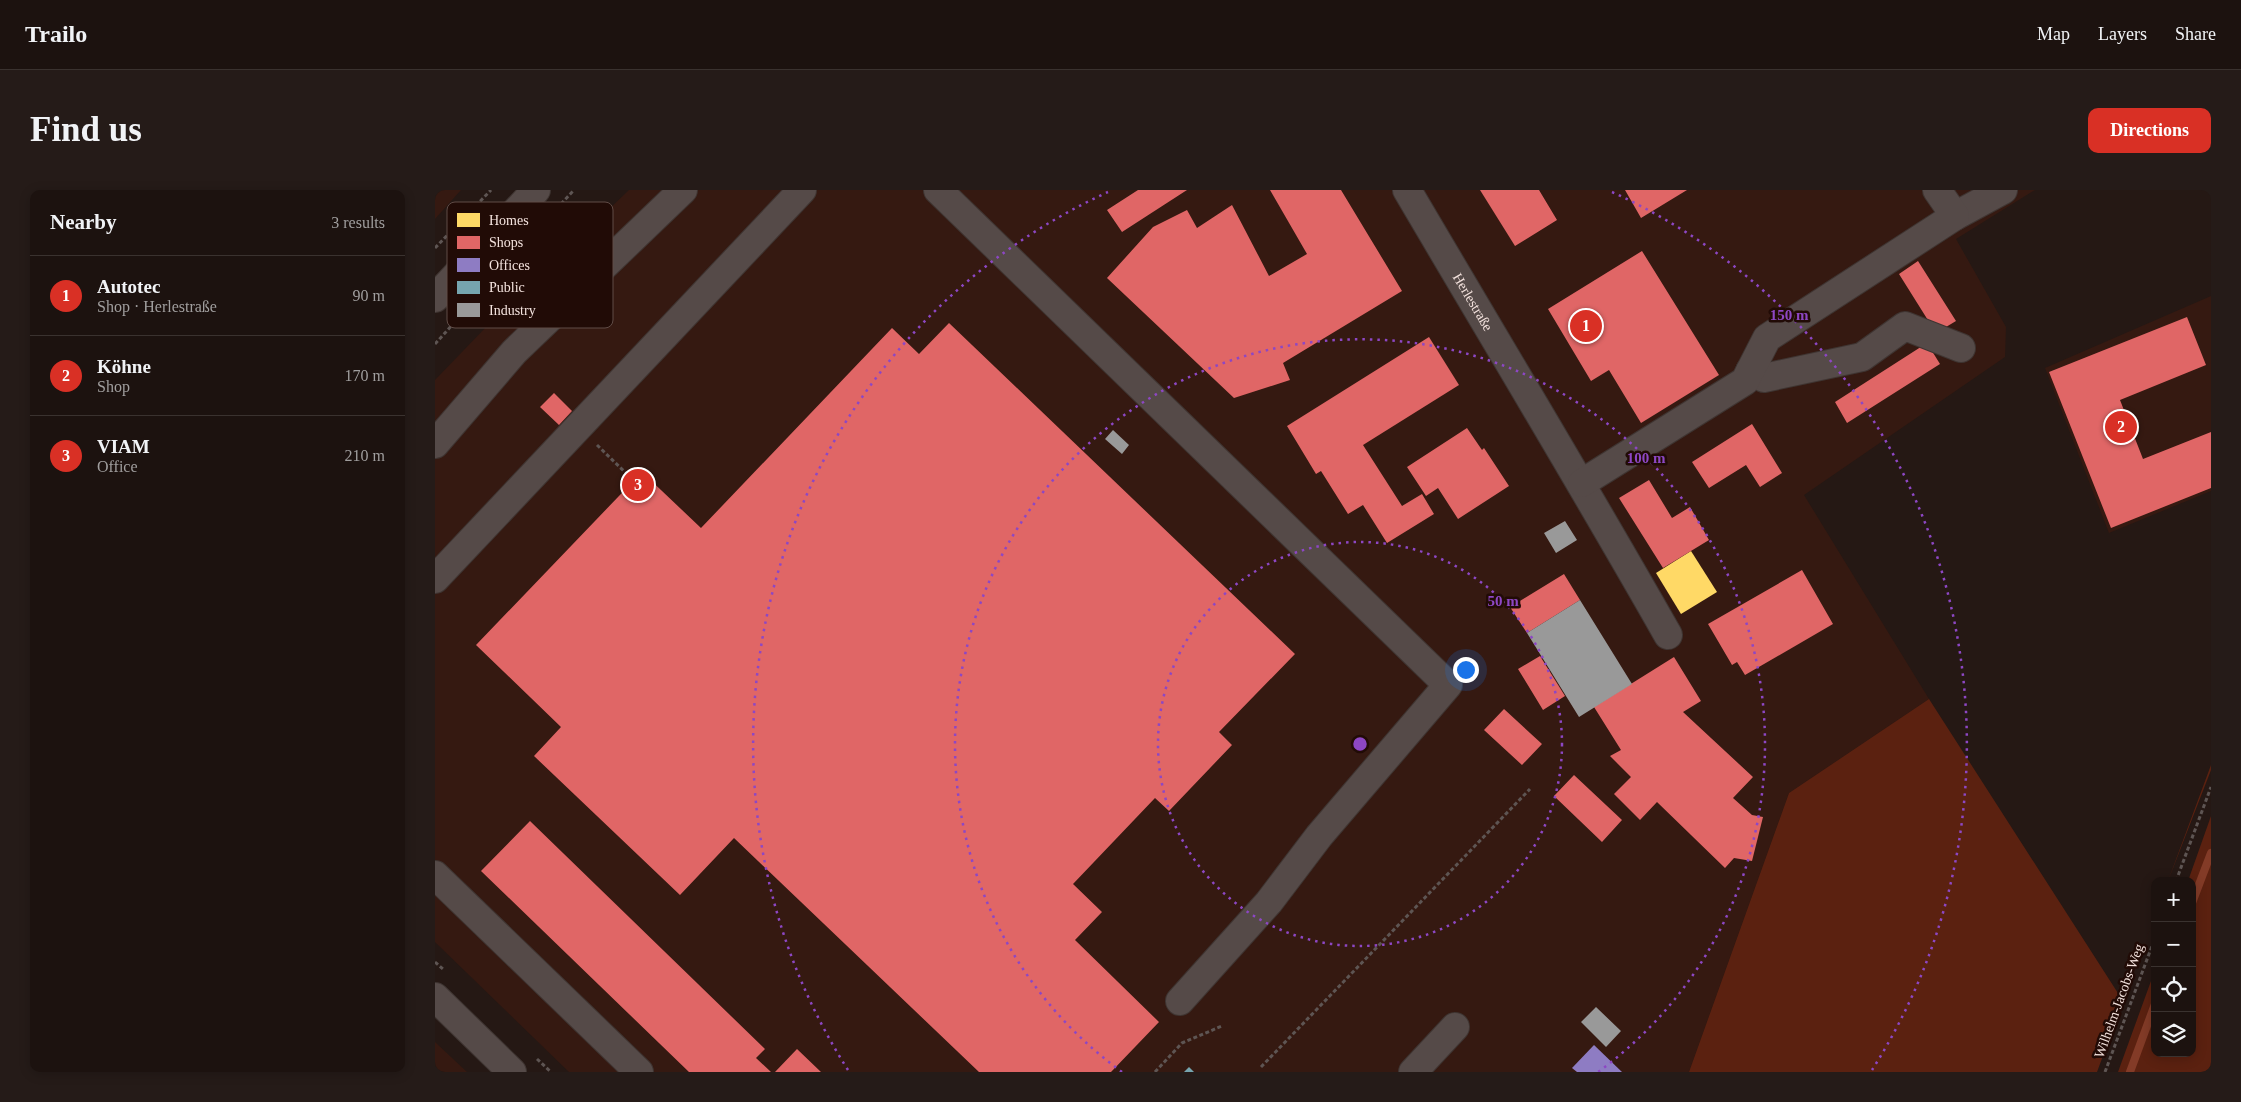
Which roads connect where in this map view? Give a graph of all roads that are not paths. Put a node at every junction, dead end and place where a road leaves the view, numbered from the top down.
1 (536, 190) edge
2 (683, 190) edge
3 (802, 190) edge
4 (938, 190) edge
5 (1407, 190) edge
6 (1937, 190) edge
7 (2003, 190) edge
8 (525, 202) edge
9 (1955, 216) junction
10 (613, 257) edge
11 (447, 285) edge
12 (435, 298) edge
13 (539, 328) edge
14 (1961, 348) dead end
15 (1751, 371) junction
16 (435, 444) edge
17 (1582, 483) junction
18 (435, 579) edge
19 (1668, 635) dead end
20 (435, 875) edge
21 (435, 997) edge
22 (1180, 1001) dead end
23 (1455, 1027) dead end
24 (512, 1072) edge
25 (639, 1072) edge
26 (1413, 1072) edge

1 - 8 street
2 - 10 street
3 - 18 street
4 - 22 street
5 - 17 street, Herlestraße
6 - 9 street
7 - 9 street
9 - 15 street
11 - 12 street
13 - 16 street
14 - 15 street
15 - 17 street
17 - 19 street, Herlestraße
20 - 25 street
21 - 24 street
23 - 26 street

